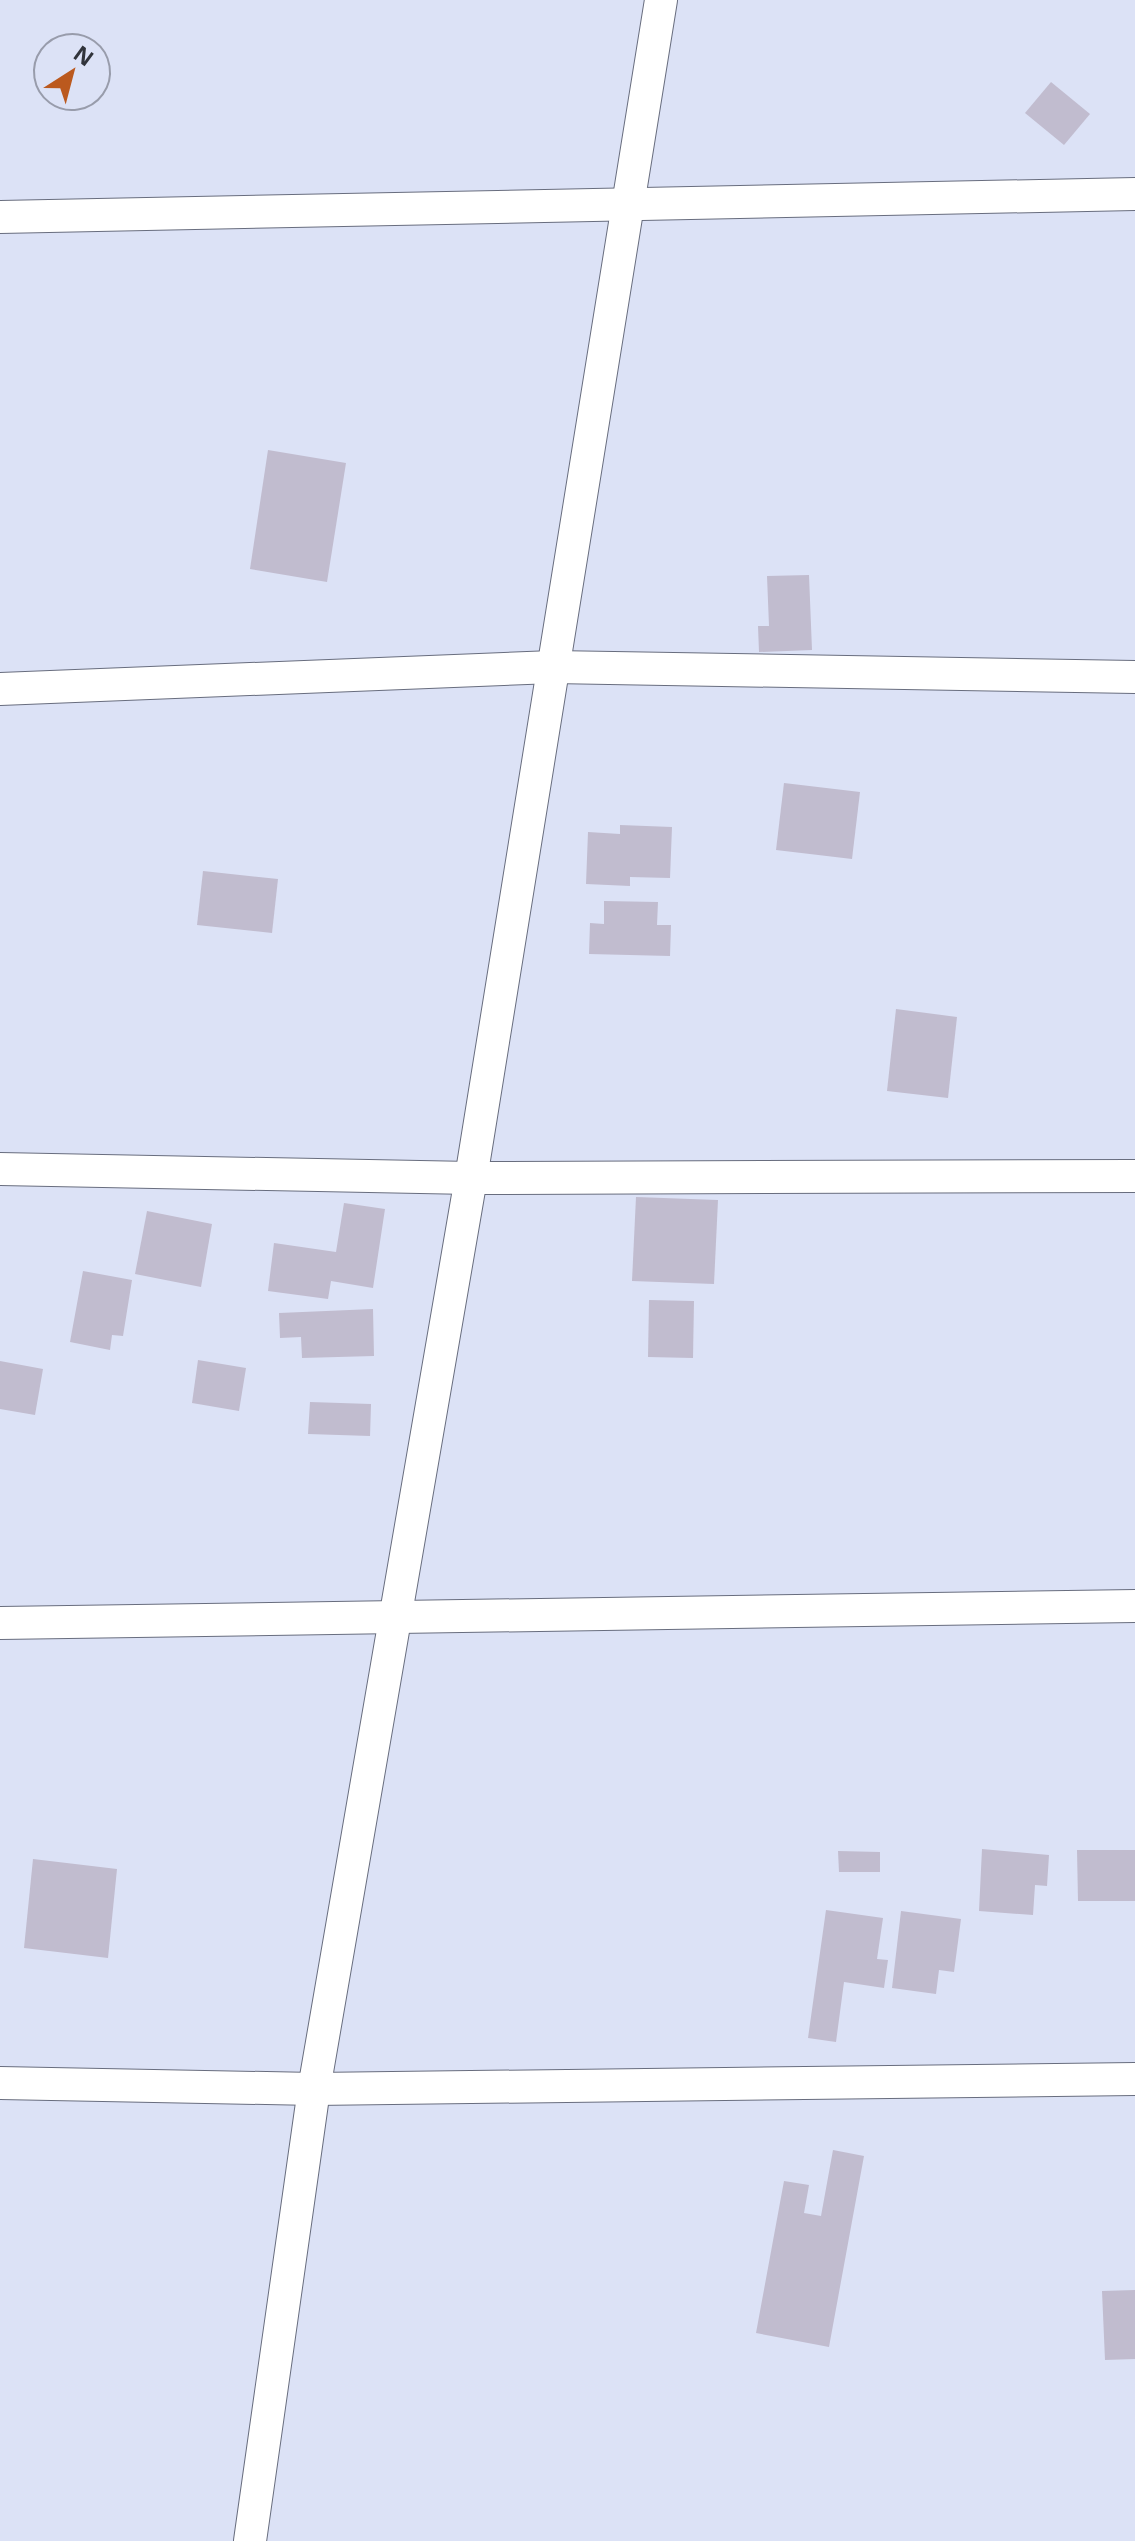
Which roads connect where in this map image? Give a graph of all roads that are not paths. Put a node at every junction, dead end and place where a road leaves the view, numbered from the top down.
1 (661, 0) edge
2 (1135, 194) edge
3 (628, 204) junction
4 (0, 217) edge
5 (553, 667) junction
6 (1135, 677) edge
7 (0, 689) edge
8 (0, 1169) edge
9 (1135, 1176) edge
10 (471, 1178) junction
11 (1135, 1606) edge
12 (395, 1617) junction
13 (0, 1623) edge
14 (1135, 2079) edge
15 (0, 2083) edge
16 (314, 2089) junction
17 (250, 2541) edge

1 - 3 street
2 - 3 street
3 - 4 street
3 - 5 street
5 - 6 street
5 - 7 street
5 - 10 street
8 - 10 street
9 - 10 street
10 - 12 street
11 - 12 street
12 - 13 street
12 - 16 street
14 - 16 street
15 - 16 street
16 - 17 street

